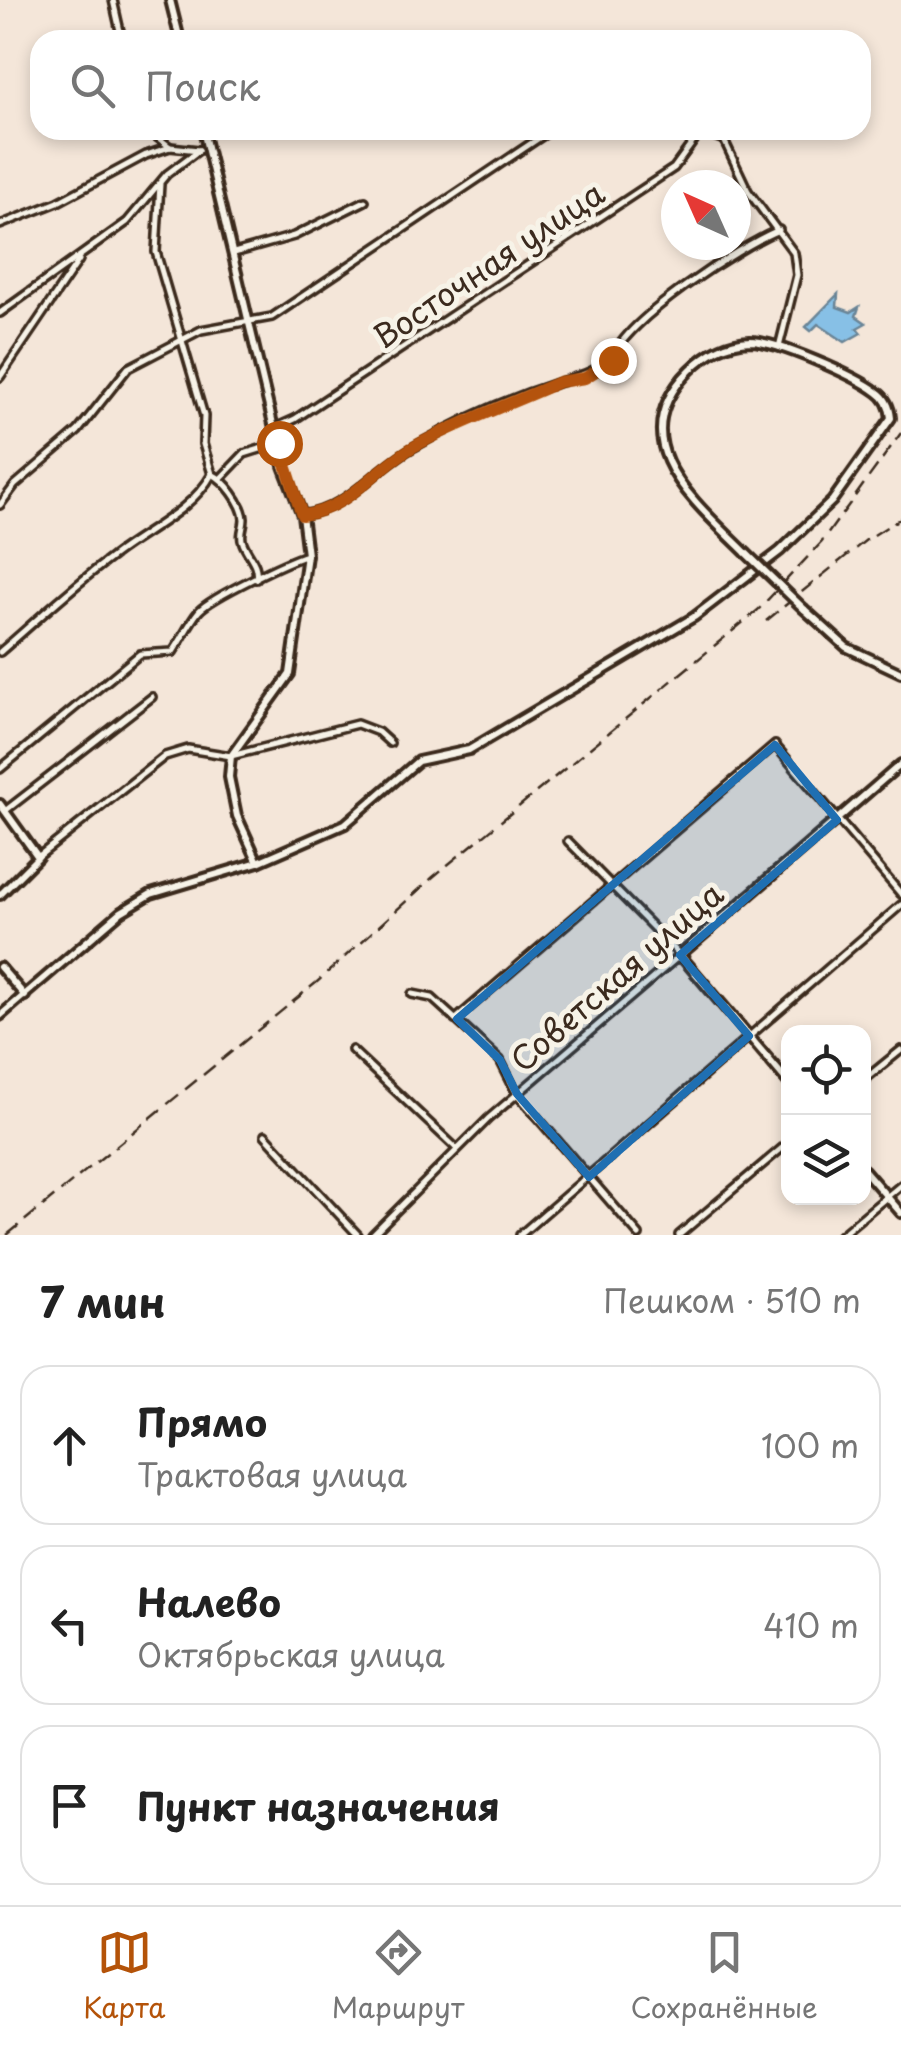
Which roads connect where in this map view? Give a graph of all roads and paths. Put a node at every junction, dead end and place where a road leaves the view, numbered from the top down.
1 (112, 0) edge
2 (170, 0) edge
3 (120, 30) edge
4 (178, 30) edge
5 (161, 140) edge
6 (204, 140) edge
7 (537, 140) edge
8 (693, 140) edge
9 (724, 140) edge
10 (170, 147) junction
11 (204, 150) junction
12 (160, 184) junction
13 (364, 201) dead end
14 (0, 225) edge
15 (780, 230) junction
16 (234, 252) junction
17 (80, 257) junction
18 (0, 313) edge
19 (252, 318) junction
20 (185, 338) junction
21 (779, 347) junction
22 (0, 377) edge
23 (276, 428) junction
24 (279, 443) junction
25 (212, 474) junction
26 (220, 478) junction
27 (0, 505) edge
28 (302, 515) junction
29 (307, 555) junction
30 (255, 582) junction
31 (0, 652) edge
32 (901, 673) edge
33 (152, 697) dead end
34 (390, 742) dead end
35 (231, 756) junction
36 (901, 764) edge
37 (0, 768) edge
38 (3, 808) edge
39 (836, 820) junction
40 (568, 841) dead end
41 (38, 856) junction
42 (258, 862) junction
43 (614, 884) junction
44 (901, 894) edge
45 (0, 895) edge
46 (901, 905) edge
47 (680, 955) junction
48 (0, 967) edge
49 (412, 994) dead end
50 (24, 996) junction
51 (0, 1016) edge
52 (456, 1020) junction
53 (749, 1036) junction
54 (352, 1050) dead end
55 (901, 1050) edge
56 (781, 1074) edge
57 (871, 1074) edge
58 (517, 1094) junction
59 (266, 1135) dead end
60 (458, 1149) junction
61 (781, 1149) edge
62 (589, 1177) junction
63 (871, 1178) edge
64 (901, 1185) edge
65 (887, 1197) junction
66 (901, 1213) edge
67 (358, 1235) edge
68 (372, 1235) edge
69 (520, 1235) edge
70 (639, 1235) edge
71 (679, 1235) edge
72 (841, 1235) edge

1 - 3 street
2 - 4 street
5 - 10 street
6 - 11 street
7 - 19 street
8 - 23 street, Восточная улица
9 - 15 street, Восточная улица
10 - 11 street
10 - 14 street
11 - 12 street
11 - 16 street
12 - 17 street
12 - 20 street
13 - 16 street
15 - 21 street, Восточная улица
15 - 28 street
16 - 19 street
17 - 18 street
17 - 22 street
19 - 20 street
19 - 23 street
20 - 25 street
20 - 27 street
21 - 32 street, bridge
21 - 42 street
23 - 24 street
24 - 26 street
24 - 28 street
25 - 26 street
25 - 31 street
26 - 30 street
28 - 29 street
29 - 30 street
29 - 35 street
30 - 37 street
33 - 38 street
34 - 35 street
35 - 41 street
35 - 42 street
36 - 39 street, Советская улица
38 - 41 street
39 - 43 street
39 - 44 street
39 - 47 street, Советская улица
40 - 43 street
41 - 45 street
42 - 50 street
43 - 47 street
43 - 52 street
46 - 53 street
47 - 53 street
47 - 58 street, Советская улица
48 - 50 street
49 - 52 street
50 - 51 street
52 - 58 street
53 - 56 street
53 - 62 street
54 - 60 street
55 - 57 street
58 - 60 street, Советская улица
58 - 62 street
59 - 67 street
60 - 68 street, Советская улица
61 - 71 street
62 - 69 street
62 - 70 street
63 - 65 street
64 - 65 street
65 - 66 street
65 - 72 street

